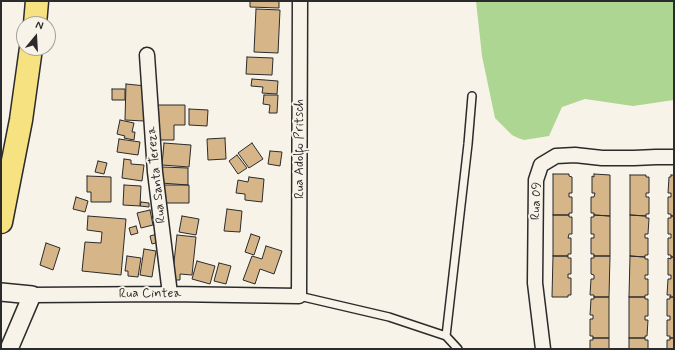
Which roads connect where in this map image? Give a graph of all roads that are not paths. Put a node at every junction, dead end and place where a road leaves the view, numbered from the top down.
1 (37, 1) edge
2 (300, 1) edge
3 (35, 16) edge
4 (147, 55) dead end
5 (30, 56) edge
6 (472, 96) dead end
7 (674, 157) edge
8 (1, 222) edge
9 (1, 292) edge
10 (170, 294) junction
11 (32, 295) junction
12 (299, 296) junction
13 (446, 336) junction
14 (9, 349) edge
15 (458, 349) edge
16 (543, 349) edge

1 - 3 main road
2 - 12 street, Rua Adolfo Pritsch
4 - 10 street, Rua Santa Tereza
5 - 8 main road
6 - 13 lane
7 - 16 street, Rua 09
9 - 11 street, Rua Cintea
10 - 11 street, Rua Cintea
10 - 12 street, Rua Cintea
11 - 14 street
12 - 13 lane
13 - 15 lane

